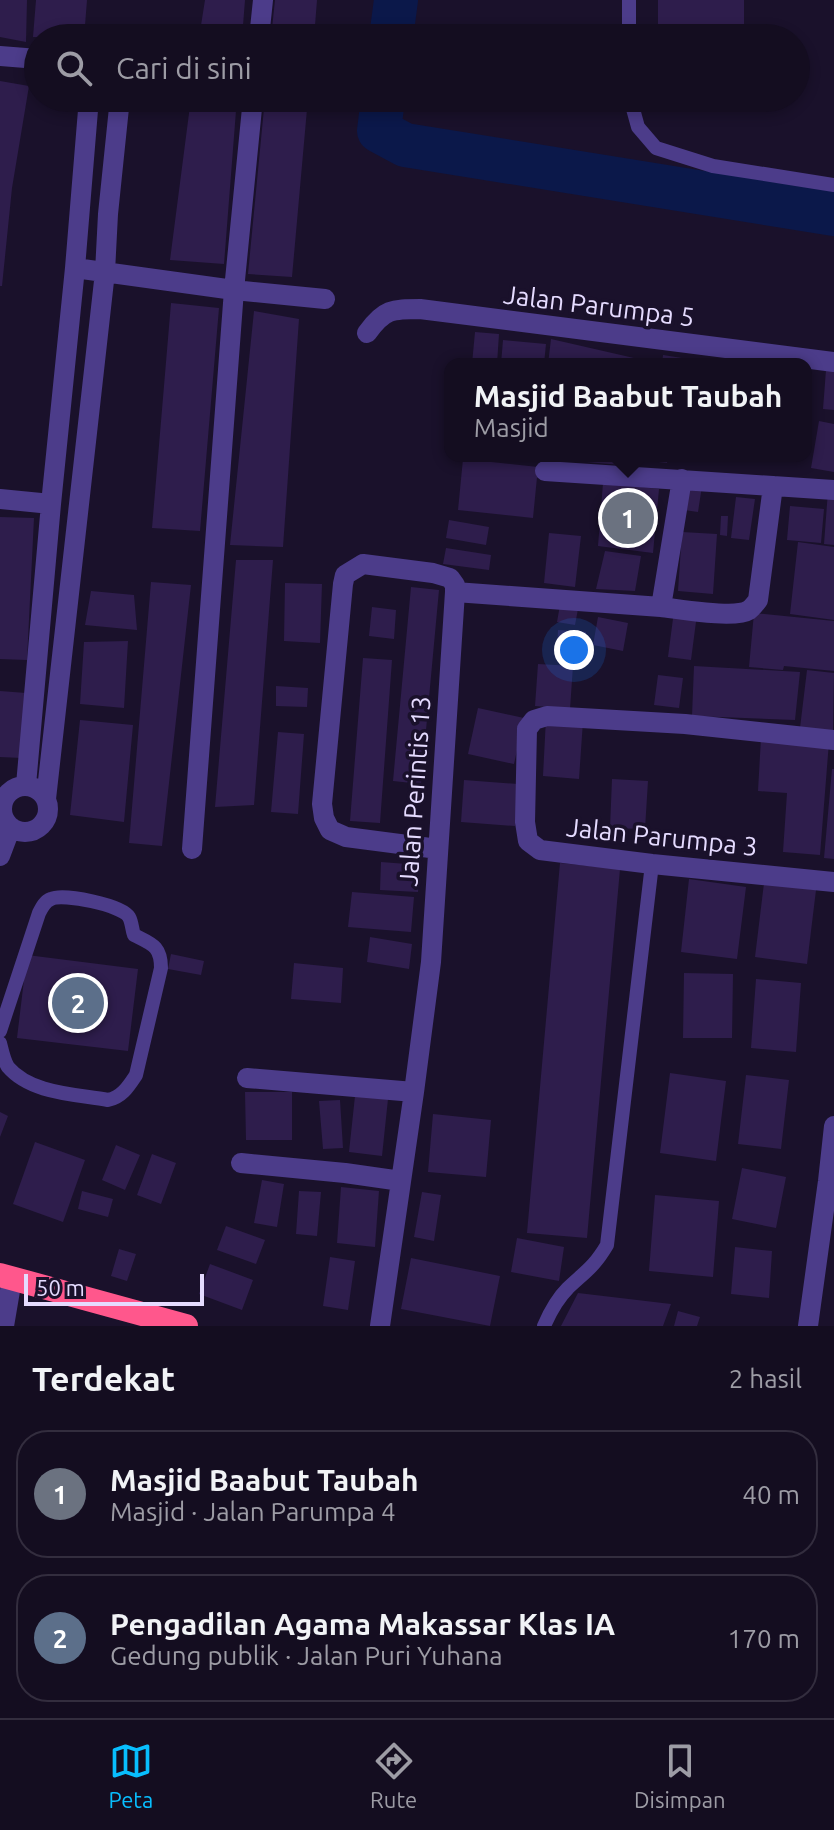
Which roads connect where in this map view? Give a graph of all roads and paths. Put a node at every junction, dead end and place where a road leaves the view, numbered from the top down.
1 (263, 0) edge
2 (629, 0) edge
3 (260, 24) edge
4 (629, 24) edge
5 (0, 56) edge
6 (24, 58) edge
7 (88, 112) edge
8 (119, 112) edge
9 (252, 112) edge
10 (634, 112) edge
11 (834, 185) edge
12 (75, 268) junction
13 (105, 272) junction
14 (234, 290) junction
15 (325, 299) dead end
16 (367, 333) dead end
17 (803, 358) edge
18 (812, 359) edge
19 (834, 362) edge
20 (59, 424) junction
21 (87, 429) junction
22 (545, 471) dead end
23 (682, 479) junction
24 (773, 486) junction
25 (834, 490) edge
26 (0, 499) edge
27 (51, 504) junction
28 (455, 592) junction
29 (661, 607) junction
30 (834, 740) edge
31 (26, 785) junction
32 (46, 799) junction
33 (11, 827) junction
34 (192, 849) dead end
35 (438, 849) junction
36 (0, 856) edge
37 (652, 864) junction
38 (834, 882) edge
39 (0, 1031) edge
40 (0, 1043) edge
41 (247, 1078) dead end
42 (414, 1092) junction
43 (834, 1126) edge
44 (241, 1163) dead end
45 (401, 1181) junction
46 (831, 1182) edge
47 (6, 1277) edge
48 (4, 1326) edge
49 (186, 1326) edge
50 (380, 1326) edge
51 (544, 1326) edge
52 (808, 1326) edge

1 - 3 street
2 - 4 lane
5 - 6 street
7 - 12 street
8 - 13 street
9 - 14 street
10 - 11 lane
12 - 13 street
12 - 20 street
13 - 14 street
13 - 21 street
14 - 15 street
14 - 34 street
16 - 17 street, Jalan Parumpa 5
18 - 19 street, Jalan Parumpa 5
20 - 21 street
20 - 27 street
21 - 32 street
22 - 23 street
23 - 24 street
23 - 29 street
24 - 25 street
24 - 29 street
26 - 27 street
27 - 31 street
28 - 29 street
28 - 35 street, Jalan Perintis 13
28 - 35 street
30 - 37 street, Jalan Parumpa 3
31 - 32 street
31 - 33 street
32 - 33 street
33 - 36 street
35 - 42 street, Jalan Perintis 13
37 - 38 street, Jalan Parumpa 3
37 - 51 lane
39 - 40 lane
41 - 42 street
42 - 45 street, Jalan Perintis 13
43 - 46 street
44 - 45 street
45 - 50 street, Jalan Perintis 13
46 - 52 street
47 - 48 street
47 - 49 highway

